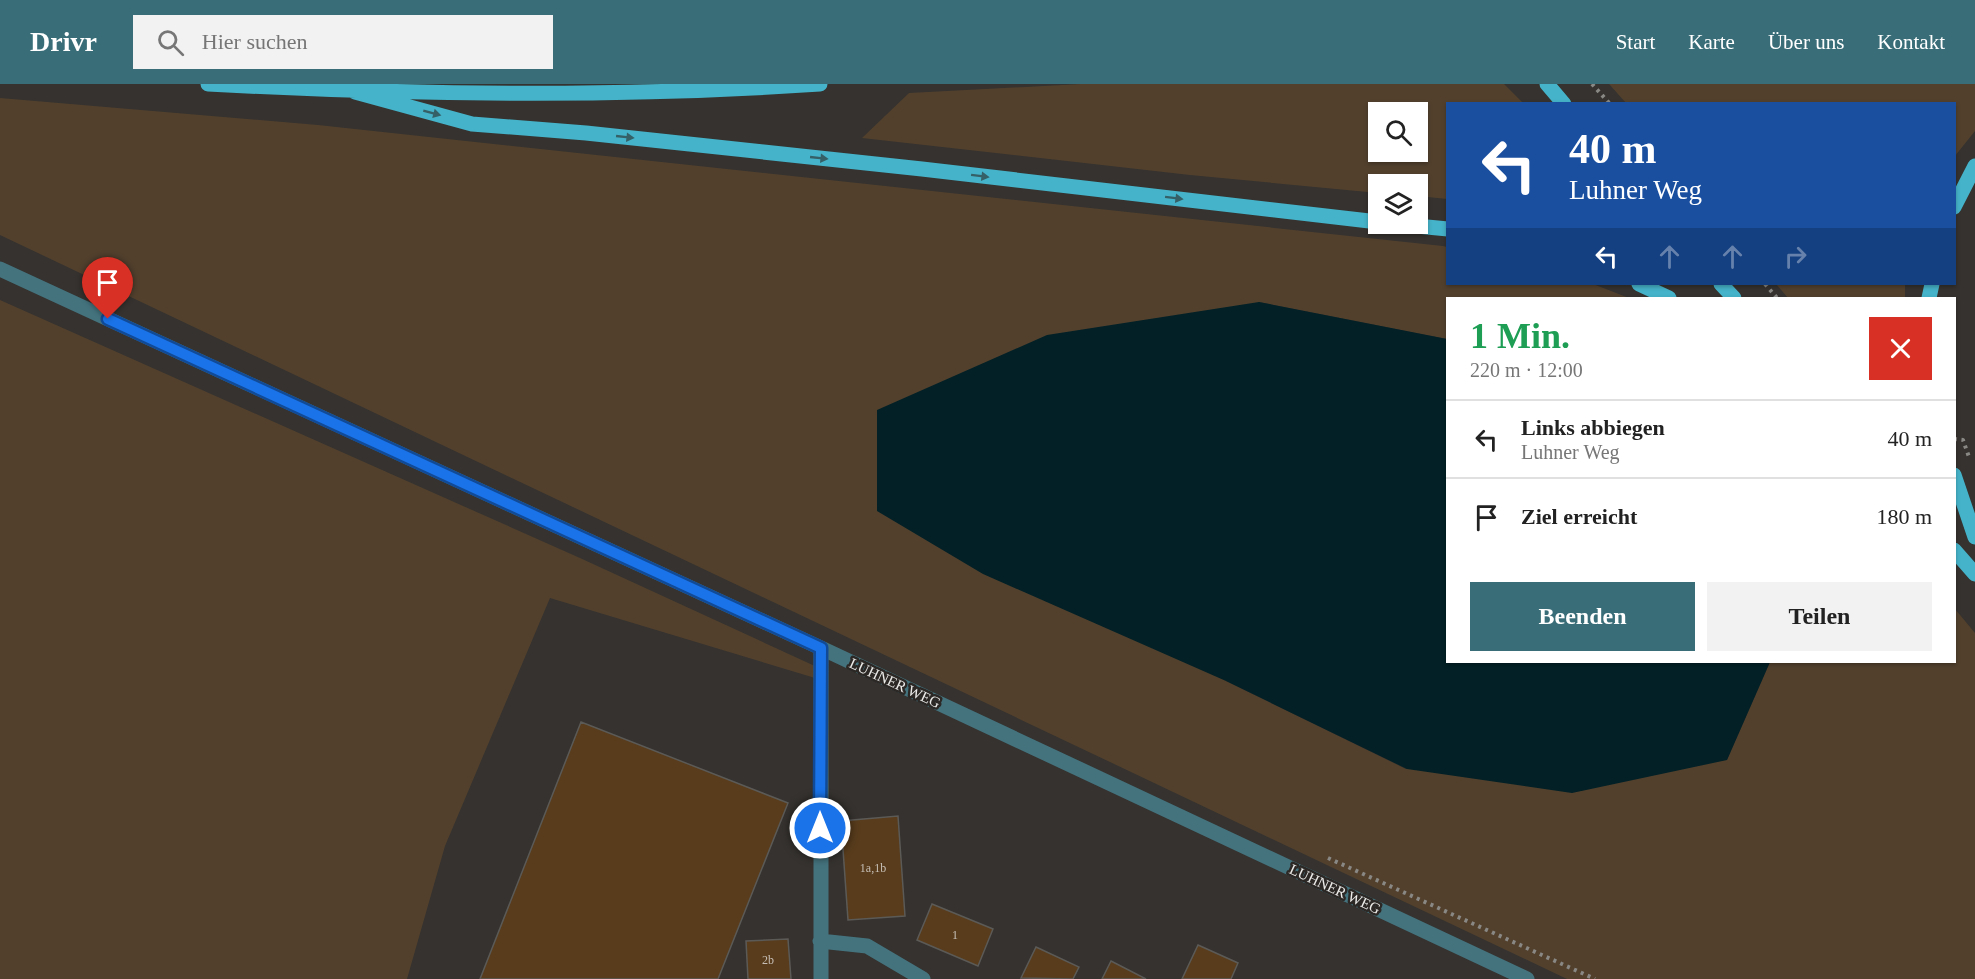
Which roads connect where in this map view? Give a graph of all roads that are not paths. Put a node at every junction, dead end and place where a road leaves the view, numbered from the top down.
1 (208, 84) edge
2 (820, 84) edge
3 (1547, 84) edge
4 (355, 92) junction
5 (1562, 102) edge
6 (1975, 166) edge
7 (1956, 203) edge
8 (1368, 221) edge
9 (1428, 228) edge
10 (1446, 230) edge
11 (0, 269) edge
12 (1642, 285) edge
13 (1722, 285) edge
14 (1667, 297) edge
15 (1733, 297) edge
16 (1956, 481) edge
17 (1975, 537) edge
18 (1956, 552) edge
19 (1975, 574) edge
20 (821, 648) junction
21 (820, 941) junction
22 (821, 979) edge
23 (923, 979) edge
24 (1527, 979) edge

1 - 4 main road
2 - 4 main road
3 - 5 main road
4 -> 8 main road
6 - 7 main road
9 - 10 main road
11 - 20 street, LUHNER WEG
12 - 14 main road
13 - 15 main road
16 - 17 main road
18 - 19 main road
20 - 21 street
20 - 24 street, LUHNER WEG
21 - 22 street
21 - 23 street

